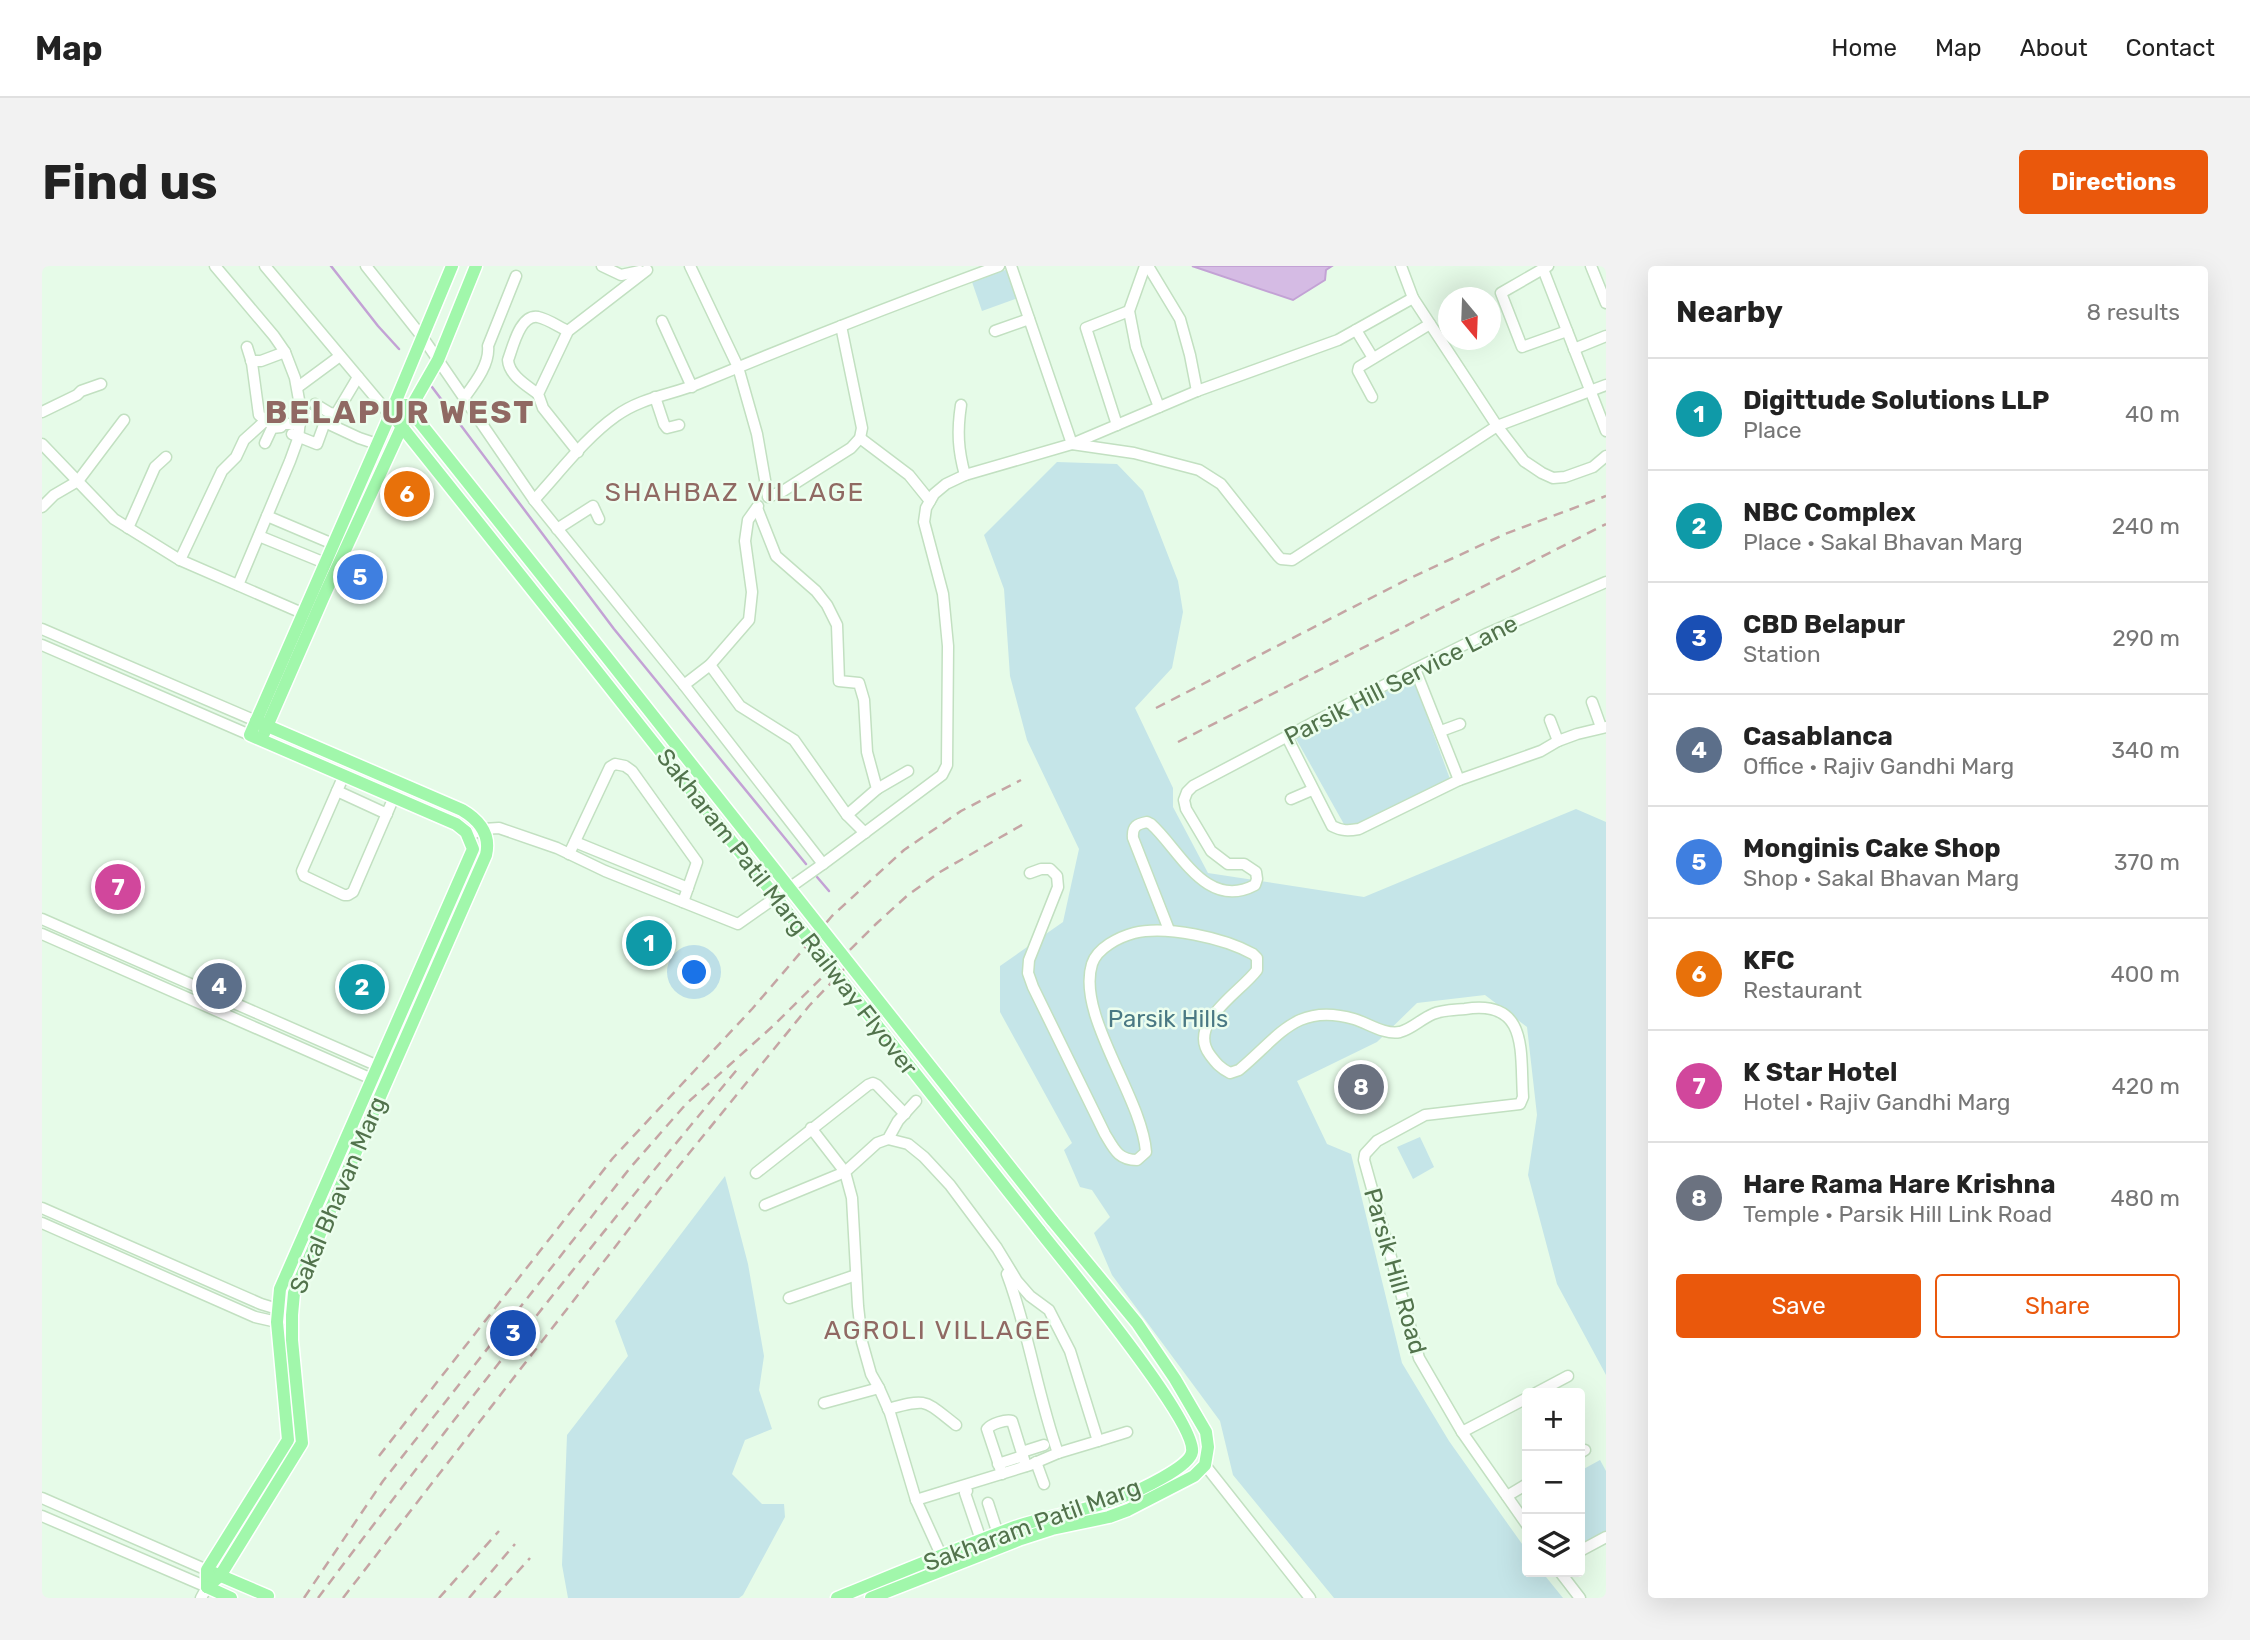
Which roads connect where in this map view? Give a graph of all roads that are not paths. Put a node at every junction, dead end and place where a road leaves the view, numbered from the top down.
1 (215, 266) edge
2 (265, 266) edge
3 (366, 266) edge
4 (452, 266) edge
5 (476, 266) edge
6 (524, 266) edge
7 (602, 266) edge
8 (690, 266) edge
9 (1011, 266) edge
10 (1146, 266) edge
11 (1401, 266) edge
12 (1591, 266) edge
13 (991, 267) edge
14 (1545, 267) edge
15 (649, 268) edge
16 (516, 276) dead end
17 (1413, 298) junction
18 (1606, 303) edge
19 (1129, 311) junction
20 (1030, 319) junction
21 (662, 321) dead end
22 (1430, 324) junction
23 (841, 326) junction
24 (1356, 330) junction
25 (568, 331) junction
26 (995, 331) dead end
27 (1567, 331) junction
28 (497, 332) dead end
29 (1606, 336) edge
30 (423, 338) junction
31 (247, 347) dead end
32 (1574, 349) junction
33 (285, 352) junction
34 (340, 356) junction
35 (1373, 358) junction
36 (438, 360) junction
37 (251, 361) junction
38 (738, 368) junction
39 (358, 377) junction
40 (101, 384) dead end
41 (1606, 385) edge
42 (302, 387) junction
43 (692, 387) junction
44 (1197, 391) junction
45 (1591, 391) junction
46 (538, 394) junction
47 (1372, 397) dead end
48 (464, 398) junction
49 (397, 399) junction
50 (660, 401) junction
51 (961, 405) dead end
52 (1159, 407) junction
53 (411, 409) junction
54 (301, 411) junction
55 (42, 412) edge
56 (390, 415) junction
57 (124, 420) dead end
58 (321, 420) junction
59 (265, 421) junction
60 (679, 425) dead end
61 (1117, 425) junction
62 (403, 426) junction
63 (1497, 426) junction
64 (299, 430) junction
65 (1606, 431) edge
66 (860, 438) junction
67 (265, 443) dead end
68 (1072, 443) junction
69 (42, 444) edge
70 (377, 444) junction
71 (578, 452) junction
72 (1606, 456) edge
73 (166, 457) dead end
74 (965, 475) junction
75 (78, 481) junction
76 (768, 497) junction
77 (534, 500) junction
78 (930, 501) junction
79 (42, 506) edge
80 (757, 508) junction
81 (267, 518) junction
82 (599, 519) dead end
83 (128, 528) junction
84 (558, 529) junction
85 (259, 536) junction
86 (333, 546) junction
87 (180, 560) junction
88 (325, 563) junction
89 (1606, 582) edge
90 (238, 585) junction
91 (309, 616) junction
92 (42, 629) edge
93 (42, 645) edge
94 (710, 665) junction
95 (1415, 669) junction
96 (684, 685) junction
97 (1592, 702) dead end
98 (1550, 720) dead end
99 (261, 723) junction
100 (1460, 724) dead end
101 (1604, 727) edge
102 (1441, 731) junction
103 (255, 737) junction
104 (1287, 737) junction
105 (1558, 741) junction
106 (908, 771) dead end
107 (344, 775) junction
108 (1459, 780) junction
109 (877, 789) junction
110 (1312, 790) junction
111 (337, 791) junction
112 (394, 797) junction
113 (1291, 799) dead end
114 (387, 814) junction
115 (847, 815) junction
116 (483, 829) junction
117 (865, 833) junction
118 (468, 836) junction
119 (575, 842) junction
120 (569, 854) junction
121 (823, 864) junction
122 (1030, 873) dead end
123 (688, 888) junction
124 (683, 902) junction
125 (42, 919) edge
126 (1169, 930) junction
127 (42, 934) edge
128 (238, 1005) junction
129 (233, 1018) junction
130 (378, 1066) junction
131 (388, 1078) junction
132 (372, 1079) junction
133 (916, 1101) dead end
134 (905, 1114) junction
135 (811, 1129) junction
136 (888, 1139) junction
137 (845, 1172) junction
138 (756, 1173) dead end
139 (765, 1205) dead end
140 (42, 1208) edge
141 (42, 1223) edge
142 (997, 1248) junction
143 (856, 1275) junction
144 (789, 1298) dead end
145 (278, 1307) junction
146 (292, 1315) junction
147 (277, 1322) junction
148 (1137, 1355) joint
149 (1568, 1376) dead end
150 (879, 1388) junction
151 (1545, 1388) edge
152 (1522, 1401) edge
153 (824, 1403) dead end
154 (888, 1409) junction
155 (956, 1425) dead end
156 (1127, 1432) dead end
157 (1462, 1432) junction
158 (1098, 1441) junction
159 (1044, 1446) dead end
160 (1058, 1453) junction
161 (1027, 1459) junction
162 (1205, 1465) junction
163 (1000, 1469) junction
164 (983, 1480) junction
165 (1044, 1484) dead end
166 (1522, 1487) edge
167 (967, 1491) dead end
168 (1507, 1496) junction
169 (42, 1498) edge
170 (916, 1500) junction
171 (42, 1516) edge
172 (1522, 1518) edge
173 (998, 1534) junction
174 (1606, 1536) edge
175 (981, 1541) junction
176 (1585, 1548) edge
177 (944, 1562) junction
178 (207, 1570) junction
179 (220, 1576) junction
180 (1564, 1577) edge
181 (204, 1593) edge
182 (268, 1596) dead end
183 (231, 1598) edge
184 (837, 1598) edge
185 (871, 1598) edge
186 (1310, 1598) edge
187 (1580, 1598) edge

1 - 33 street
2 - 34 street
3 - 30 street
4 - 30 main road
5 - 36 main road
6 - 28 street
7 - 15 street
8 - 38 street
9 - 20 street
10 - 19 street
10 - 44 street
11 - 17 street
12 - 18 street
13 - 23 street
14 - 27 street
14 - 27 street
15 - 25 street
16 - 48 street
17 - 22 street
17 - 24 street
19 - 52 street
19 - 61 street
20 - 26 street
20 - 68 street
21 - 43 street
22 - 35 street
22 - 63 street
23 - 38 street
23 - 66 street
24 - 35 street
24 - 44 street
25 - 46 street
25 - 46 street
27 - 32 street
29 - 32 street
30 - 36 street
30 - 49 main road
31 - 37 street
32 - 45 street
33 - 37 street
33 - 42 street
34 - 39 street
34 - 42 street
35 - 47 street
36 - 48 street
36 - 53 main road
37 - 59 street
38 - 43 street
38 - 76 street
39 - 56 street
39 - 58 street
40 - 55 street
41 - 45 street
42 - 54 street
43 - 50 street
44 - 52 street
45 - 63 street
45 - 65 street
46 - 71 street
48 - 77 street
49 - 53 main road
49 - 56 main road
50 - 60 street
50 - 71 street
51 - 74 street
52 - 61 street
53 - 62 main road
53 - 162 main road, Sakharam Patil Marg Railway Flyover, bridge
54 - 58 street
54 - 64 street
56 - 62 main road
56 - 70 main road
57 - 75 street
58 - 64 street
58 - 70 street
59 - 64 street
59 - 87 street
61 - 68 street
62 - 91 main road
62 - 148 main road, Sakharam Patil Marg Railway Flyover, bridge
63 - 68 street
63 - 72 street
64 - 67 street
64 - 81 street
66 - 76 street
66 - 78 street
68 - 74 street
69 - 75 street
70 - 86 main road
71 - 77 street
73 - 83 street
74 - 78 street
75 - 79 street
75 - 83 street
76 - 80 street
77 - 84 street
78 - 117 street
80 - 94 street
80 - 109 street
81 - 85 street
81 - 86 street
82 - 84 street
83 - 87 street
84 - 96 street
85 - 88 street
85 - 90 street
86 - 88 main road
87 - 90 street
88 - 91 main road
89 - 95 street, Parsik Hill Service Lane
90 - 91 street
91 - 99 main road
92 - 99 street
93 - 103 street
94 - 96 street
94 - 115 street
95 - 102 street
95 - 104 street, Parsik Hill Service Lane
96 - 121 street
97 - 101 street
98 - 105 street
99 - 103 main road
99 - 116 main road
100 - 102 street
101 - 105 street
102 - 108 street
103 - 107 main road
104 - 110 street
104 - 126 street, Parsik Hill Service Lane
105 - 108 street
106 - 109 street
107 - 111 street
107 - 112 main road
108 - 110 street
109 - 115 street
110 - 113 street
111 - 114 street
111 - 114 street
112 - 114 street
112 - 118 main road
115 - 117 street
116 - 118 street
116 - 120 street
116 - 131 main road, Sakal Bhavan Marg
117 - 121 street
118 - 130 main road, Sakal Bhavan Marg
119 - 120 street
119 - 123 street
119 - 123 street
120 - 124 street
121 - 124 street
122 - 126 street
123 - 124 street
125 - 128 street
126 - 157 street, Parsik Hill Road
127 - 129 street
128 - 129 street
128 - 130 street
129 - 132 street
130 - 131 street
130 - 132 main road, Sakal Bhavan Marg
131 - 132 street
131 - 146 main road, Sakal Bhavan Marg
132 - 145 main road, Sakal Bhavan Marg
133 - 134 street
134 - 135 street
134 - 136 street
135 - 137 street
135 - 138 street
136 - 137 street
136 - 142 street
137 - 139 street
137 - 143 street
140 - 145 street
141 - 147 street
142 - 158 street
142 - 160 street
143 - 144 street
143 - 150 street
145 - 146 street
145 - 147 main road, Sakal Bhavan Marg
146 - 147 street
146 - 179 main road, Sakal Bhavan Marg
147 - 178 main road, Sakal Bhavan Marg
148 - 173 main road, Sakharam Patil Marg
149 - 151 street
150 - 153 street
150 - 154 street
152 - 157 street
154 - 155 street
154 - 170 street
156 - 158 street
157 - 168 street, Parsik Hill Road
158 - 160 street
159 - 161 street
160 - 161 street
161 - 163 street
161 - 163 street
161 - 165 street
162 - 177 main road, Sakharam Patil Marg
162 - 186 street
163 - 164 street
164 - 170 street
164 - 173 street
166 - 168 street
167 - 175 street
168 - 172 street, Parsik Hill Road
169 - 178 street
170 - 177 street
171 - 181 street
173 - 175 main road, Sakharam Patil Marg
174 - 176 street
175 - 177 main road, Sakharam Patil Marg
177 - 184 main road, Sakharam Patil Marg
177 - 185 main road, Sakharam Patil Marg
178 - 179 main road
178 - 181 main road
179 - 181 main road, Sakal Bhavan Marg
179 - 182 main road
180 - 187 street
181 - 183 main road

